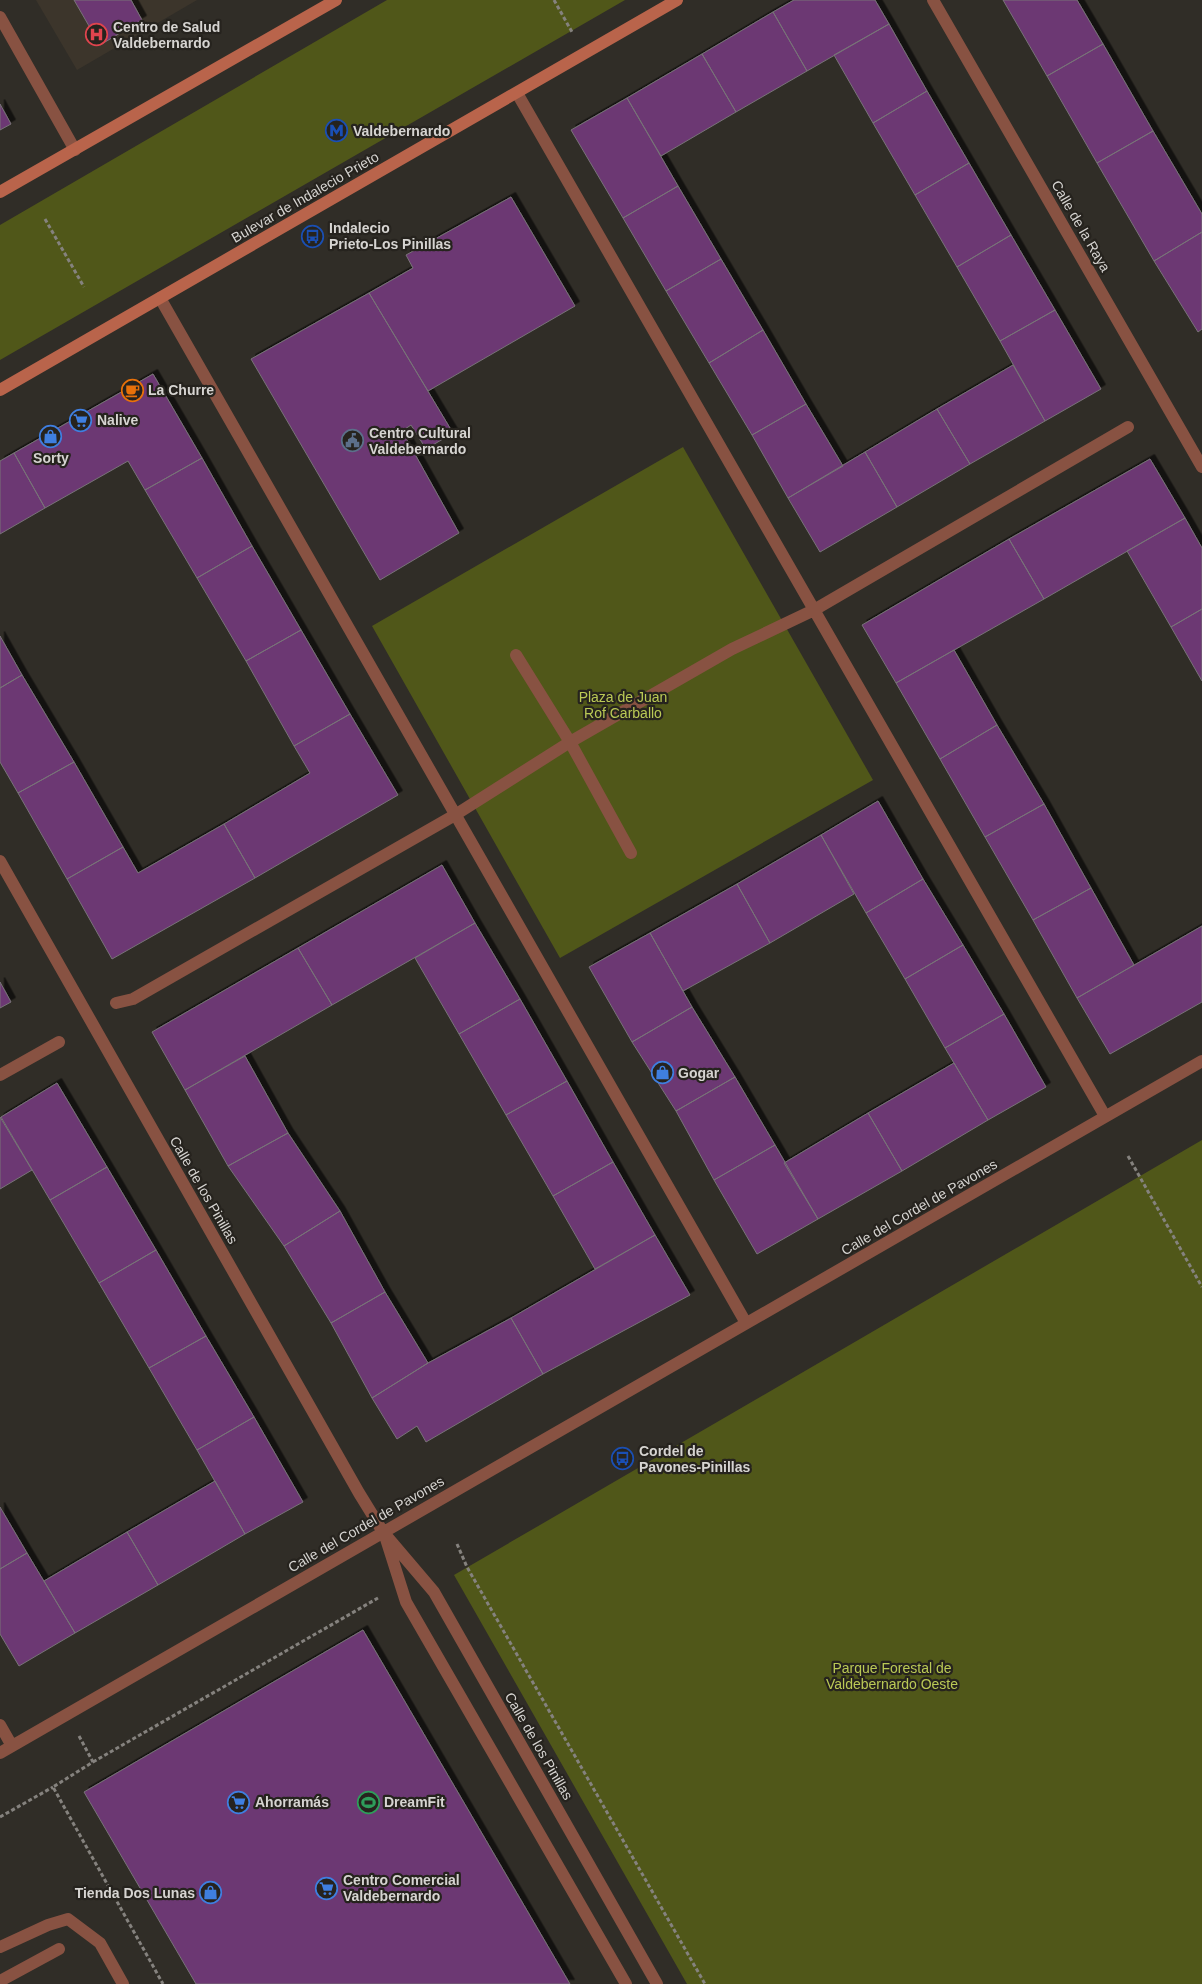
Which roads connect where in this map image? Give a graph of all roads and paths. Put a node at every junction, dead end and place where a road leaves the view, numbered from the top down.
1 (336, 0) edge
2 (554, 0) edge
3 (677, 0) edge
4 (933, 0) edge
5 (0, 17) edge
6 (574, 35) dead end
7 (517, 93) junction
8 (75, 150) junction
9 (0, 192) edge
10 (45, 220) dead end
11 (84, 287) dead end
12 (160, 298) junction
13 (0, 390) edge
14 (1128, 427) dead end
15 (1202, 467) edge
16 (814, 610) junction
17 (516, 655) dead end
18 (570, 742) junction
19 (455, 815) junction
20 (631, 853) dead end
21 (0, 861) edge
22 (116, 1003) dead end
23 (59, 1042) dead end
24 (1202, 1061) edge
25 (0, 1075) edge
26 (1105, 1116) junction
27 (1128, 1156) dead end
28 (1202, 1287) edge
29 (746, 1323) junction
30 (383, 1532) junction
31 (457, 1544) dead end
32 (382, 1596) dead end
33 (0, 1725) edge
34 (76, 1731) dead end
35 (12, 1746) junction
36 (0, 1752) edge
37 (93, 1762) junction
38 (53, 1787) junction
39 (0, 1818) edge
40 (0, 1947) edge
41 (59, 1949) dead end
42 (0, 1981) edge
43 (123, 1984) edge
44 (163, 1984) edge
45 (626, 1984) edge
46 (657, 1984) edge
47 (705, 1984) edge

1 - 8 street
2 - 6 path
3 - 7 street, Bulevar de Indalecio Prieto
4 - 15 street, Calle de la Raya
5 - 8 street
7 - 12 street, Bulevar de Indalecio Prieto
7 - 16 street
8 - 9 street
10 - 11 path
12 - 13 street, Bulevar de Indalecio Prieto
12 - 19 street
14 - 16 street
16 - 18 street
16 - 26 street
17 - 18 street
18 - 19 street
18 - 20 street
19 - 22 street
19 - 29 street
21 - 30 street, Calle de los Pinillas
23 - 25 street
24 - 26 street, Calle del Cordel de Pavones
26 - 29 street, Calle del Cordel de Pavones
27 - 28 path
29 - 30 street, Calle del Cordel de Pavones
30 - 35 street, Calle del Cordel de Pavones
30 - 45 street, Calle de los Pinillas
30 - 46 street, Calle de los Pinillas
31 - 47 path
32 - 37 path
33 - 35 street
34 - 37 path
35 - 36 street, Calle del Cordel de Pavones
37 - 38 path
38 - 39 path
38 - 44 path
40 - 43 street
41 - 42 street

